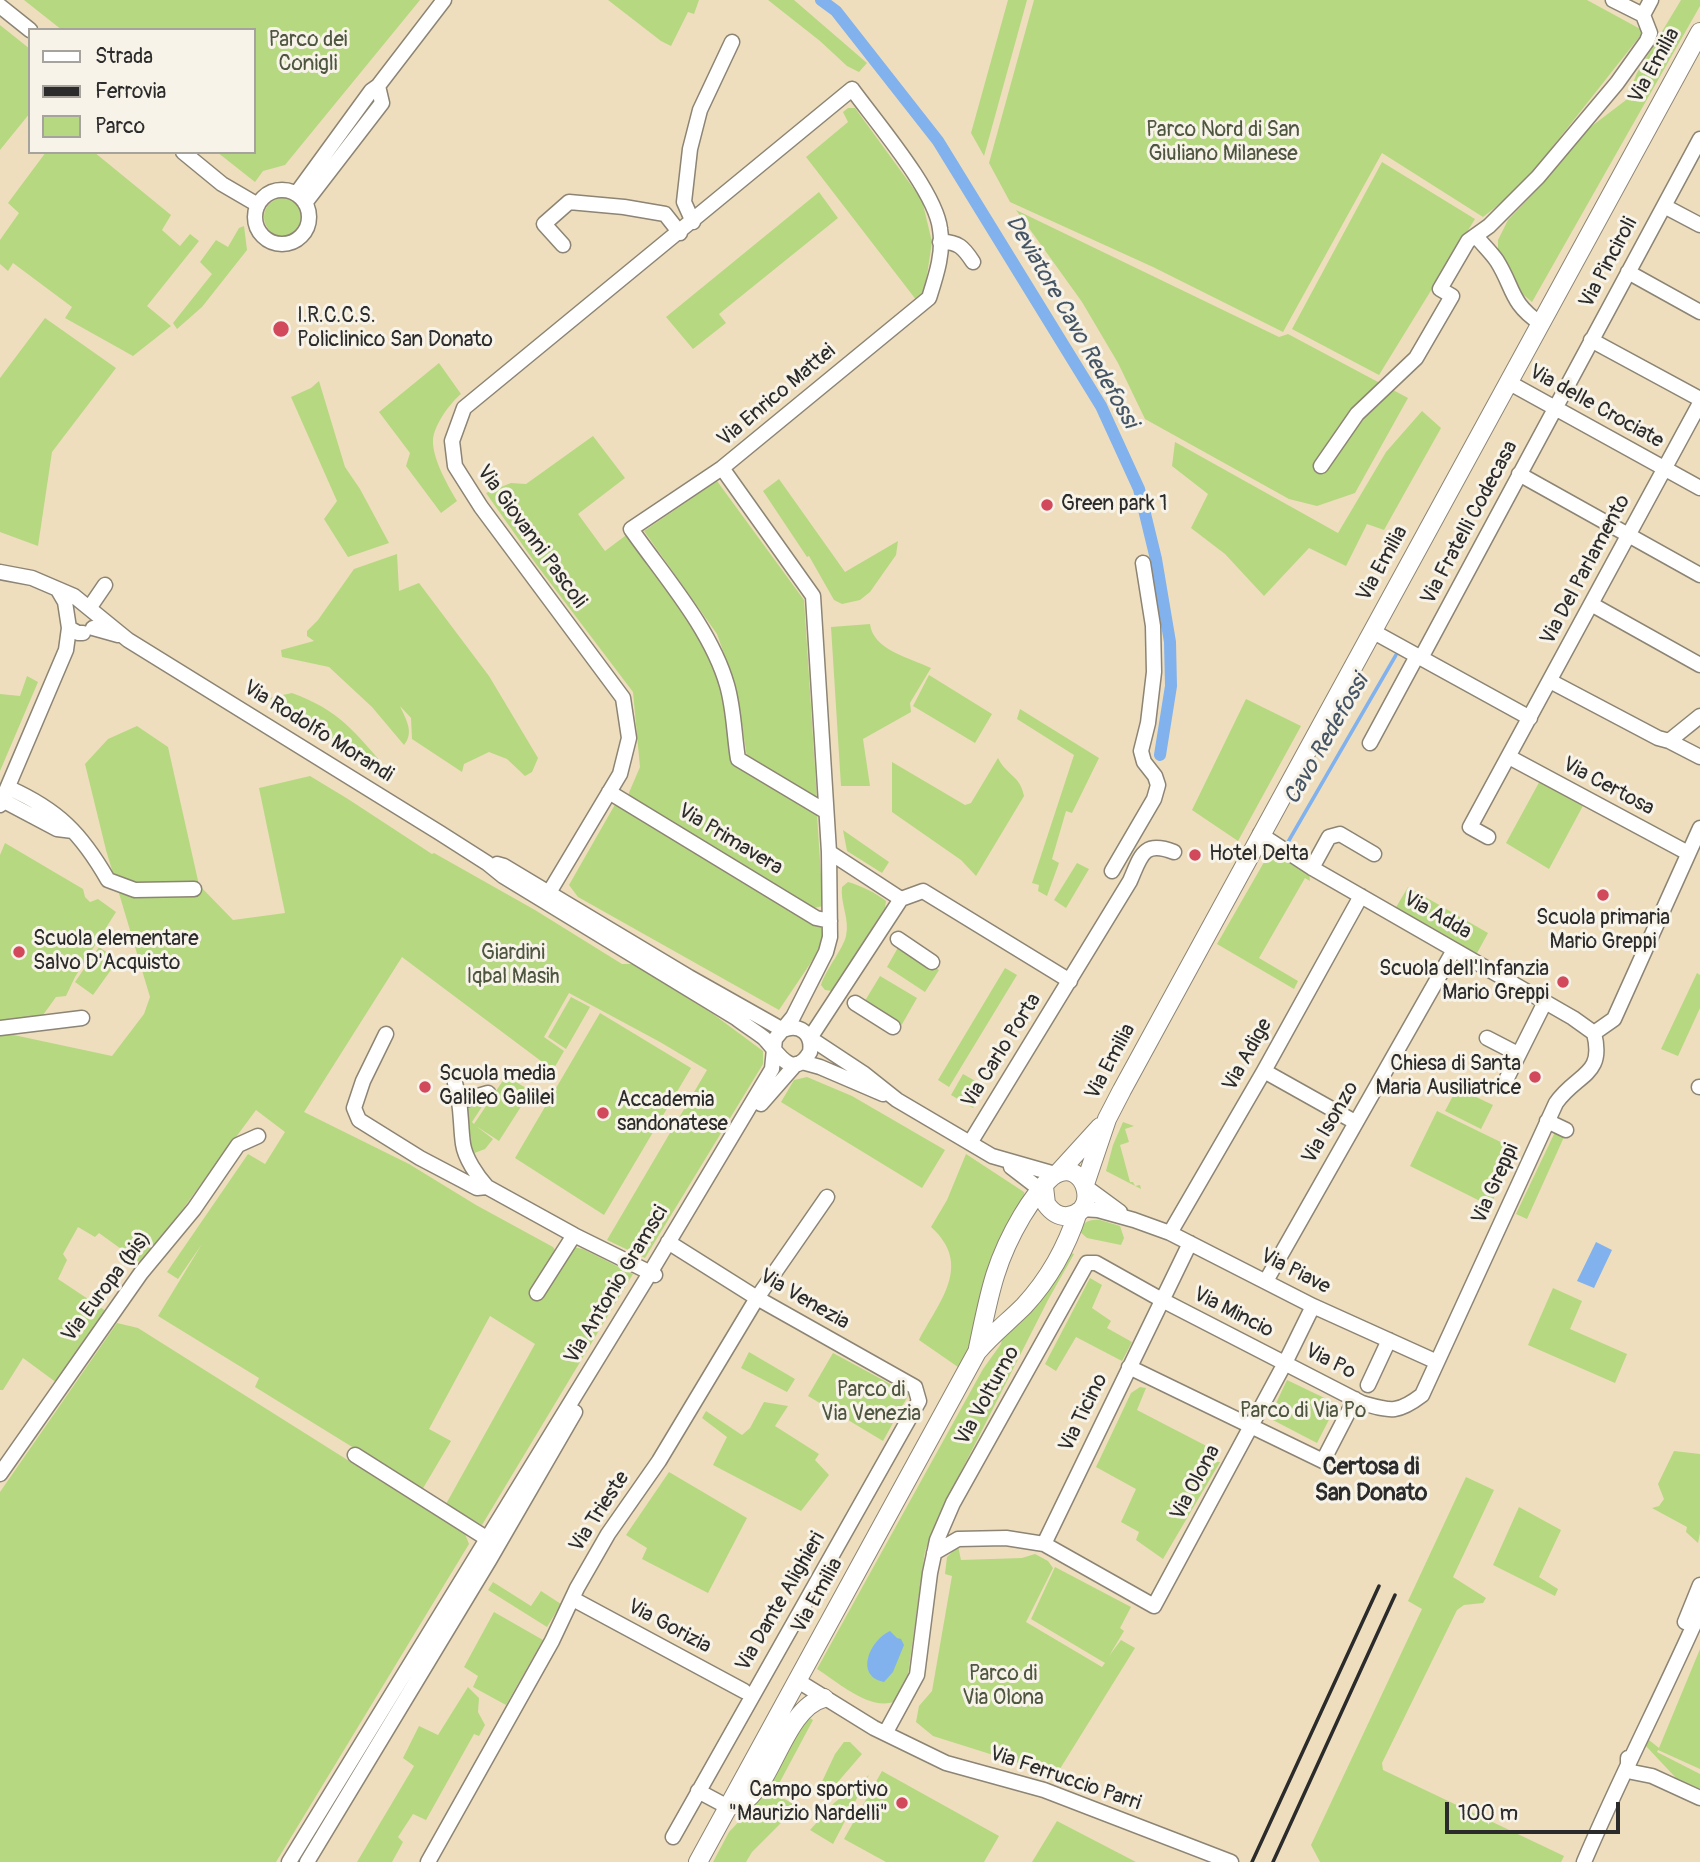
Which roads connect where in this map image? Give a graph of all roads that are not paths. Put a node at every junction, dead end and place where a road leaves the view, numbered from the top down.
1 (444, 0) edge
2 (1613, 0) edge
3 (1651, 0) edge
4 (0, 6) edge
5 (1643, 15) junction
6 (28, 28) edge
7 (1700, 32) edge
8 (732, 42) dead end
9 (378, 86) junction
10 (852, 89) joint
11 (1700, 139) edge
12 (185, 154) edge
13 (300, 199) junction
14 (258, 205) junction
15 (1664, 206) junction
16 (693, 222) junction
17 (1700, 225) edge
18 (680, 233) junction
19 (1476, 236) junction
20 (940, 242) junction
21 (563, 245) dead end
22 (973, 262) dead end
23 (1628, 272) junction
24 (1700, 312) edge
25 (1540, 323) junction
26 (1591, 340) junction
27 (1508, 382) junction
28 (1700, 401) edge
29 (1555, 408) junction
30 (1321, 466) dead end
31 (722, 468) junction
32 (1665, 469) junction
33 (1519, 474) junction
34 (1700, 488) edge
35 (1628, 535) junction
36 (1143, 563) dead end
37 (0, 572) edge
38 (1700, 575) edge
39 (105, 585) dead end
40 (58, 590) junction
41 (1591, 604) junction
42 (89, 607) junction
43 (68, 621) junction
44 (88, 630) junction
45 (1372, 631) junction
46 (126, 638) junction
47 (66, 650) junction
48 (1419, 657) junction
49 (1700, 665) edge
50 (1550, 681) junction
51 (1700, 716) edge
52 (1530, 718) junction
53 (1669, 741) junction
54 (1370, 743) dead end
55 (1509, 757) junction
56 (1700, 757) edge
57 (609, 792) junction
58 (4, 798) edge
59 (825, 811) junction
60 (1700, 828) edge
61 (1260, 834) junction
62 (1488, 837) dead end
63 (829, 852) junction
64 (1174, 852) dead end
65 (1688, 853) junction
66 (1374, 854) dead end
67 (847, 864) junction
68 (492, 867) junction
69 (1312, 868) junction
70 (1112, 871) dead end
71 (830, 878) junction
72 (194, 889) dead end
73 (550, 891) junction
74 (1361, 895) junction
75 (901, 900) junction
76 (830, 921) junction
77 (898, 939) dead end
78 (1454, 950) junction
79 (932, 961) dead end
80 (660, 972) junction
81 (1070, 981) junction
82 (1545, 1002) junction
83 (855, 1003) dead end
84 (82, 1018) dead end
85 (893, 1027) dead end
86 (0, 1028) edge
87 (783, 1030) junction
88 (1594, 1033) junction
89 (386, 1034) dead end
90 (810, 1038) junction
91 (1487, 1038) dead end
92 (775, 1050) junction
93 (1518, 1054) junction
94 (799, 1063) junction
95 (1264, 1071) junction
96 (1507, 1078) dead end
97 (455, 1083) dead end
98 (488, 1093) dead end
99 (897, 1100) junction
100 (461, 1101) junction
101 (1107, 1119) junction
102 (1547, 1121) junction
103 (1355, 1122) junction
104 (1566, 1130) dead end
105 (258, 1136) dead end
106 (970, 1143) junction
107 (1001, 1160) junction
108 (1048, 1184) junction
109 (1086, 1186) junction
110 (486, 1187) junction
111 (827, 1197) dead end
112 (1080, 1210) junction
113 (1133, 1220) junction
114 (1170, 1233) junction
115 (574, 1235) junction
116 (1190, 1243) junction
117 (671, 1244) junction
118 (1087, 1263) joint
119 (653, 1274) junction
120 (1266, 1281) junction
121 (537, 1293) dead end
122 (757, 1298) junction
123 (1162, 1300) junction
124 (1313, 1306) junction
125 (1389, 1340) junction
126 (977, 1352) junction
127 (1437, 1362) junction
128 (1285, 1363) junction
129 (1129, 1367) junction
130 (1368, 1385) dead end
131 (915, 1387) joint
132 (1355, 1399) junction
133 (1250, 1426) junction
134 (355, 1455) dead end
135 (0, 1474) edge
136 (493, 1542) junction
137 (1044, 1544) junction
138 (934, 1553) junction
139 (1700, 1585) edge
140 (573, 1599) junction
141 (1697, 1609) edge
142 (1664, 1679) junction
143 (797, 1681) junction
144 (758, 1684) junction
145 (744, 1691) junction
146 (824, 1698) junction
147 (744, 1710) junction
148 (375, 1719) junction
149 (388, 1727) junction
150 (886, 1732) junction
151 (1634, 1766) junction
152 (698, 1791) junction
153 (1700, 1798) edge
154 (728, 1807) junction
155 (673, 1837) dead end
156 (289, 1862) edge
157 (307, 1862) edge
158 (428, 1862) edge
159 (698, 1862) edge
160 (1231, 1862) edge
161 (1584, 1862) edge

1 - 9 street
2 - 5 street
3 - 5 street
4 - 6 street
5 - 19 street
7 - 25 main road, Via Emilia
8 - 16 street
9 - 13 street
9 - 13 street
10 - 16 street, Via Giovanni Pascoli
10 - 20 street, Via Enrico Mattei
11 - 15 street, Via Pinciroli
12 - 14 street
13 - 14 street
13 - 14 street
15 - 17 street
15 - 23 street, Via Pinciroli
16 - 18 street, Via Giovanni Pascoli
18 - 21 street
18 - 57 street, Via Giovanni Pascoli
19 - 25 street
19 - 30 street
20 - 22 street
20 - 31 street, Via Enrico Mattei
23 - 24 street
23 - 26 street, Via Pinciroli
25 - 27 main road, Via Emilia
26 - 28 street
26 - 29 street, Via Pinciroli
27 - 29 street, Via delle Crociate
27 - 45 main road, Via Emilia
28 - 32 street, Via Del Parlamento
29 - 32 street, Via delle Crociate
29 - 33 street, Via Fratelli Codecasa
31 - 59 street, Via Enrico Mattei
31 - 59 street
32 - 34 street, Via delle Crociate
32 - 35 street, Via Del Parlamento
33 - 35 street
33 - 48 street, Via Fratelli Codecasa
35 - 38 street
35 - 41 street, Via Del Parlamento
36 - 70 street
37 - 40 street, Via Rodolfo Morandi
39 - 42 street
40 - 42 street, Via Rodolfo Morandi
40 - 43 street
41 - 49 street
41 - 50 street, Via Del Parlamento
42 - 43 street
42 - 44 street
42 - 46 street, Via Rodolfo Morandi
43 - 44 street
43 - 47 street
44 - 46 street, Via Rodolfo Morandi
44 - 47 street
45 - 48 street
45 - 61 main road, Via Emilia
46 - 68 street, Via Rodolfo Morandi
47 - 58 street
48 - 52 street
48 - 54 street, Via Fratelli Codecasa
50 - 52 street, Via Del Parlamento
50 - 53 street
51 - 53 street
52 - 55 street, Via Del Parlamento
53 - 56 street
55 - 62 street, Via Del Parlamento
55 - 65 street, Via Certosa
57 - 73 street, Via Giovanni Pascoli
57 - 76 street, Via Primavera
58 - 72 street
59 - 63 street, Via Enrico Mattei
60 - 65 street
61 - 69 street, Via Adda
61 - 101 main road, Via Emilia
63 - 67 street
63 - 71 street, Via Enrico Mattei
64 - 81 street, Via Carlo Porta
65 - 88 street
66 - 69 street
67 - 71 street
67 - 75 street
68 - 73 street, Via Rodolfo Morandi
68 - 80 street, Via Rodolfo Morandi
69 - 74 street, Via Adda
71 - 76 street, Via Enrico Mattei
73 - 80 street, Via Rodolfo Morandi
73 - 87 street, Via Rodolfo Morandi
74 - 78 street, Via Adda
74 - 95 street, Via Adige
75 - 81 street
75 - 90 street
76 - 87 street, Via Enrico Mattei
77 - 79 street
78 - 82 street, Via Adda
78 - 103 street, Via Isonzo
80 - 92 street, Via Rodolfo Morandi
81 - 106 street, Via Carlo Porta
82 - 88 street, Via Adda
82 - 93 street
83 - 85 street
84 - 86 street
87 - 90 street
87 - 92 street
88 - 102 street, Via Greppi
89 - 110 street
90 - 94 street
90 - 99 street
91 - 93 street
92 - 94 street
92 - 117 street, Via Antonio Gramsci
93 - 96 street
94 - 99 street
94 - 117 street, Via Antonio Gramsci
95 - 103 street
95 - 114 street, Via Adige
97 - 100 street
98 - 100 street
99 - 106 street
100 - 110 street
101 - 108 main road, Via Emilia
101 - 109 main road, Via Emilia
102 - 104 street
102 - 127 street, Via Greppi
103 - 120 street, Via Isonzo
105 - 135 street, Via Europa (bis)
106 - 107 street
107 - 108 street
107 - 108 street
108 - 109 main road
108 - 112 main road
108 - 126 main road, Via Emilia
109 - 112 main road
109 - 113 street, Via Piave
110 - 115 street
111 - 122 street, Via Trieste
112 - 113 street, Via Piave
112 - 126 main road, Via Emilia
113 - 114 street, Via Piave
114 - 116 street, Via Piave
115 - 119 street
115 - 121 street
116 - 120 street, Via Piave
116 - 123 street, Via Ticino
117 - 119 street, Via Antonio Gramsci
117 - 122 street, Via Venezia
118 - 123 street, Via Mincio
118 - 138 street, Via Volturno
119 - 136 street, Via Antonio Gramsci
120 - 124 street, Via Piave
122 - 131 street, Via Venezia
122 - 140 street, Via Trieste
123 - 128 street, Via Mincio
123 - 129 street, Via Ticino
124 - 125 street, Via Piave
124 - 128 street, Via Olona
125 - 127 street, Via Piave
125 - 130 street, Via Po
126 - 143 main road, Via Emilia
127 - 132 street, Via Po
128 - 132 street, Via Po
128 - 133 street, Via Olona
129 - 133 street
129 - 137 street, Via Ticino
131 - 144 street, Via Dante Alighieri
132 - 133 street, Via Po
133 - 137 street, Via Olona
134 - 136 street
136 - 148 street, Via Antonio Gramsci
136 - 149 street, Via Antonio Gramsci
137 - 138 street
138 - 150 street, Via Volturno
139 - 141 street
140 - 145 street, Via Gorizia
140 - 158 street, Via Trieste
141 - 142 street
142 - 151 street
142 - 151 street
143 - 146 street, Via Ferruccio Parri
143 - 150 street, Via Ferruccio Parri
143 - 154 main road, Via Emilia
144 - 145 street
144 - 147 street, Via Dante Alighieri
145 - 147 street
146 - 150 street, Via Ferruccio Parri
146 - 154 main road
147 - 152 street, Via Dante Alighieri
148 - 149 street
148 - 156 street, Via Antonio Gramsci
149 - 157 street, Via Antonio Gramsci
150 - 160 street, Via Ferruccio Parri
151 - 153 street
151 - 161 street
152 - 154 street
152 - 155 street, Via Dante Alighieri
154 - 159 main road, Via Emilia

